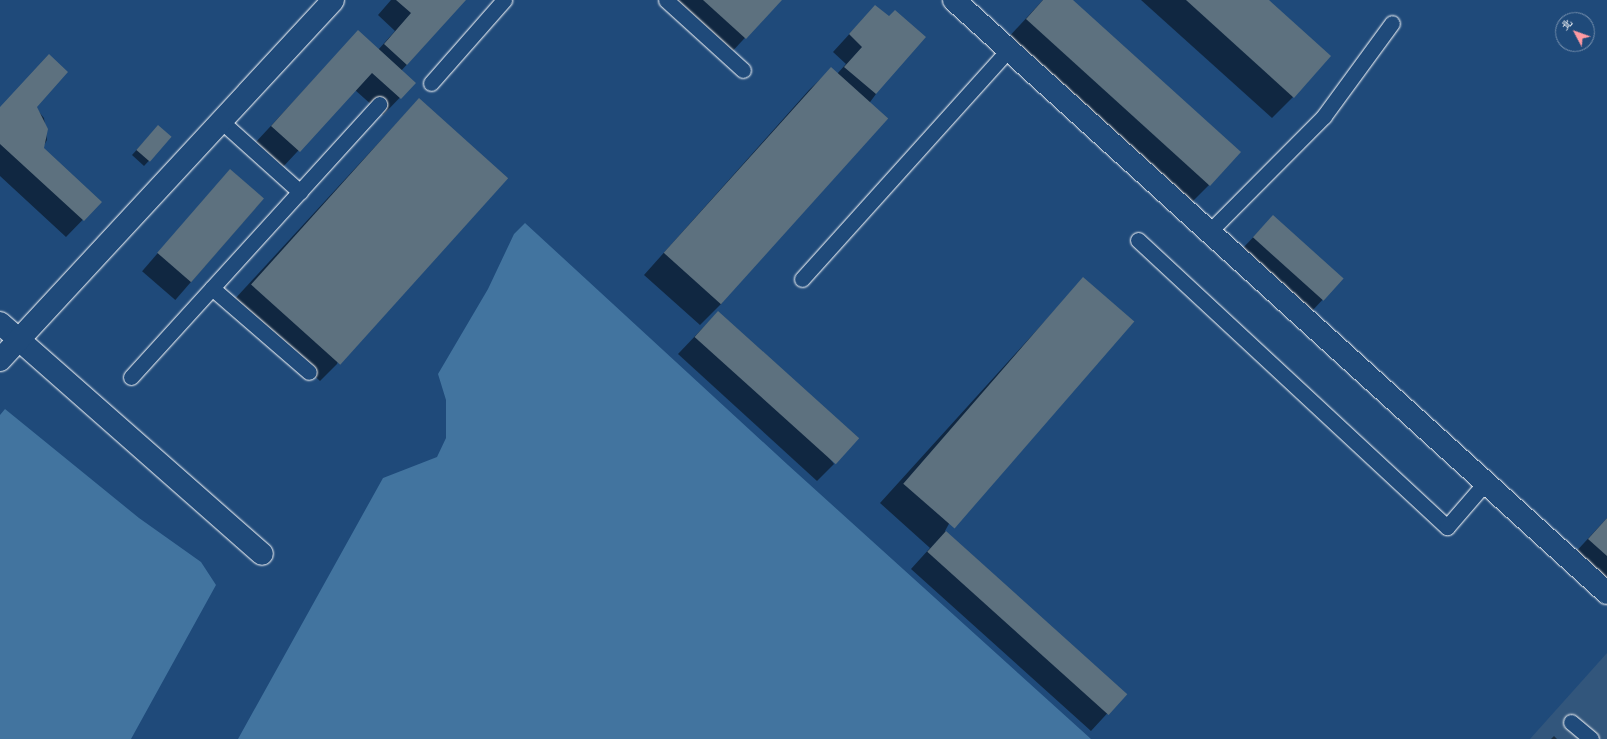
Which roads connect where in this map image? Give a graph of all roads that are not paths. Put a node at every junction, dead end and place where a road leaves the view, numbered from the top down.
1 (334, 0) edge
2 (504, 0) edge
3 (666, 0) edge
4 (954, 0) edge
5 (1392, 23) dead end
6 (1008, 50) junction
7 (743, 70) dead end
8 (431, 83) dead end
9 (379, 104) dead end
10 (221, 121) junction
11 (300, 192) junction
12 (1209, 232) junction
13 (1138, 240) dead end
14 (802, 279) dead end
15 (212, 288) junction
16 (0, 323) edge
17 (19, 340) junction
18 (0, 360) edge
19 (309, 372) dead end
20 (131, 377) dead end
21 (1485, 483) junction
22 (262, 554) dead end
23 (1607, 593) edge
24 (1571, 722) dead end
25 (1591, 739) edge

1 - 10 street
2 - 8 lane
3 - 7 lane
4 - 6 street
5 - 12 lane
6 - 12 street
6 - 14 lane
9 - 11 lane
10 - 11 lane
10 - 17 street
11 - 15 lane
12 - 21 street
13 - 21 lane
15 - 19 lane
15 - 20 lane
16 - 17 street
17 - 18 street
17 - 22 street
21 - 23 street
24 - 25 lane

